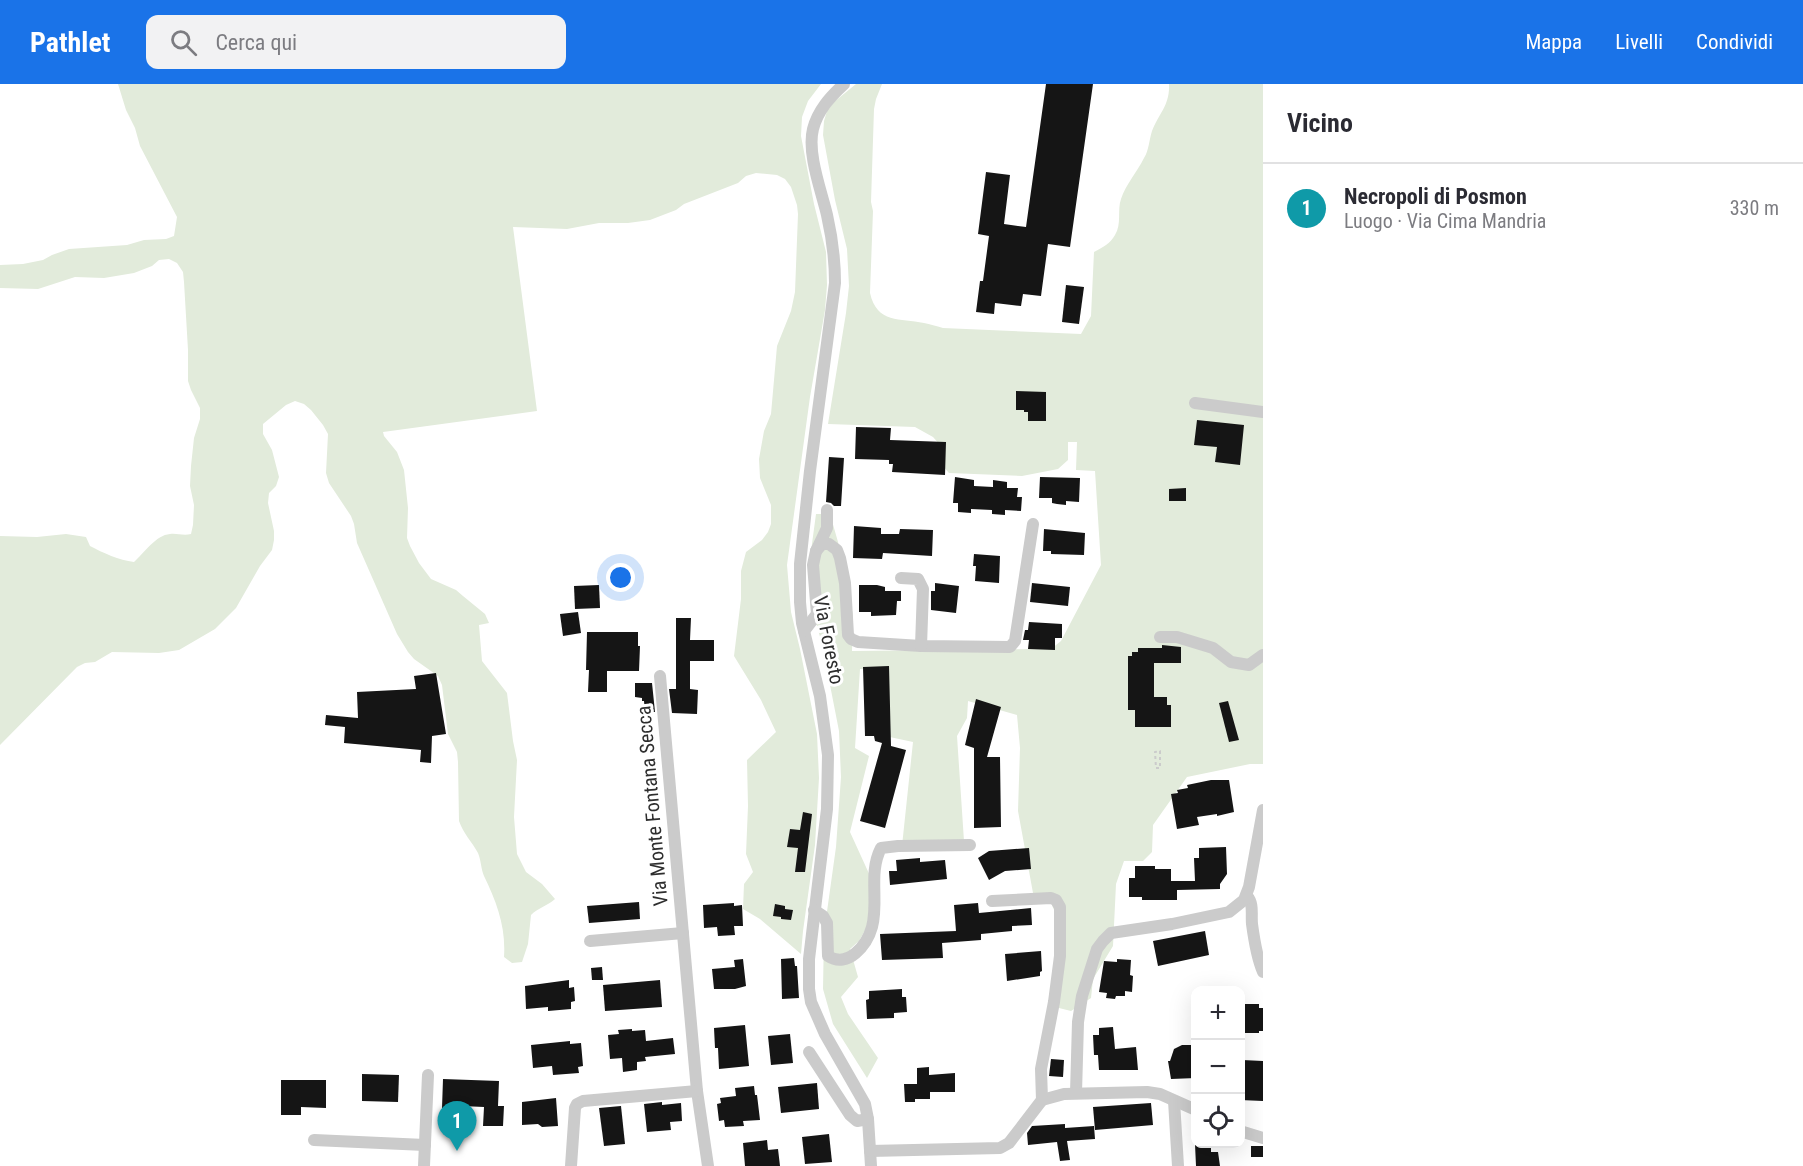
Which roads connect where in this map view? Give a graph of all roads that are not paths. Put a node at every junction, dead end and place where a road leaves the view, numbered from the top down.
1 (843, 84) edge
2 (1195, 403) dead end
3 (1263, 412) edge
4 (826, 510) dead end
5 (1033, 524) dead end
6 (816, 551) junction
7 (901, 578) dead end
8 (804, 631) junction
9 (1160, 637) dead end
10 (921, 646) junction
11 (1263, 655) edge
12 (660, 676) dead end
13 (1263, 810) edge
14 (970, 845) dead end
15 (1247, 896) junction
16 (992, 901) dead end
17 (814, 910) junction
18 (1229, 912) junction
19 (1252, 924) junction
20 (683, 933) junction
21 (590, 941) dead end
22 (1263, 972) edge
23 (809, 1052) dead end
24 (428, 1075) dead end
25 (697, 1091) junction
26 (1076, 1093) junction
27 (1042, 1100) junction
28 (1174, 1101) junction
29 (1191, 1108) edge
30 (868, 1119) junction
31 (1245, 1133) edge
32 (1263, 1138) edge
33 (314, 1140) dead end
34 (425, 1145) junction
35 (870, 1151) junction
36 (424, 1166) edge
37 (571, 1166) edge
38 (708, 1166) edge
39 (871, 1166) edge
40 (1178, 1166) edge

1 - 8 street, Via Foresto
2 - 3 street
4 - 6 street
5 - 10 street
6 - 8 street
6 - 10 street
7 - 10 street
8 - 17 street, Via Foresto
9 - 11 street
12 - 20 street, Via Monte Fontana Secca
13 - 15 street
14 - 17 street
15 - 18 street
15 - 19 street
16 - 27 street
17 - 30 street, Via Foresto
18 - 19 street
18 - 26 street
19 - 22 street
20 - 21 street, Via Monte Fontana Secca
20 - 25 street, Via Monte Fontana Secca
23 - 30 street
24 - 34 street
25 - 37 street
25 - 38 street, Via Monte Fontana Secca
26 - 27 street
26 - 28 street
27 - 35 street
28 - 29 street
28 - 40 street
30 - 35 street, Via Foresto
31 - 32 street
33 - 34 street
34 - 36 street
35 - 39 street, Via Foresto

